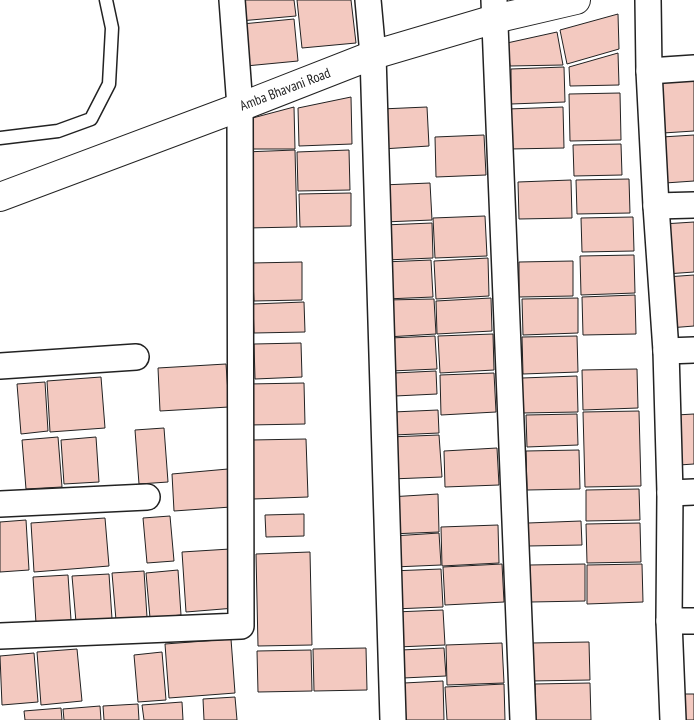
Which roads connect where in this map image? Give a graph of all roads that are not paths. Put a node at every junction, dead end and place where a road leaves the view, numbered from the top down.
1 (106, 0) edge
2 (232, 0) edge
3 (368, 0) edge
4 (576, 0) edge
5 (648, 0) edge
6 (495, 10) edge
7 (373, 55) junction
8 (694, 68) edge
9 (649, 71) junction
10 (240, 107) junction
11 (0, 138) edge
12 (0, 197) edge
13 (694, 205) edge
14 (656, 206) junction
15 (694, 350) edge
16 (666, 351) junction
17 (136, 357) dead end
18 (0, 366) edge
19 (682, 492) edge
20 (147, 497) dead end
21 (0, 504) edge
22 (669, 621) junction
23 (694, 621) edge
24 (0, 636) edge
25 (393, 720) edge
26 (523, 720) edge
27 (673, 720) edge

1 - 11 lane
2 - 10 street
3 - 7 street
4 - 6 street, Amba Bhavani Road
5 - 9 street
6 - 7 street, Amba Bhavani Road
6 - 26 street
7 - 10 street, Amba Bhavani Road
7 - 25 street
8 - 9 street
9 - 14 street
10 - 12 street, Amba Bhavani Road
10 - 24 street
13 - 14 street
14 - 16 street
15 - 16 street
16 - 19 street
17 - 18 street
19 - 22 street
20 - 21 street
22 - 23 street
22 - 27 street

